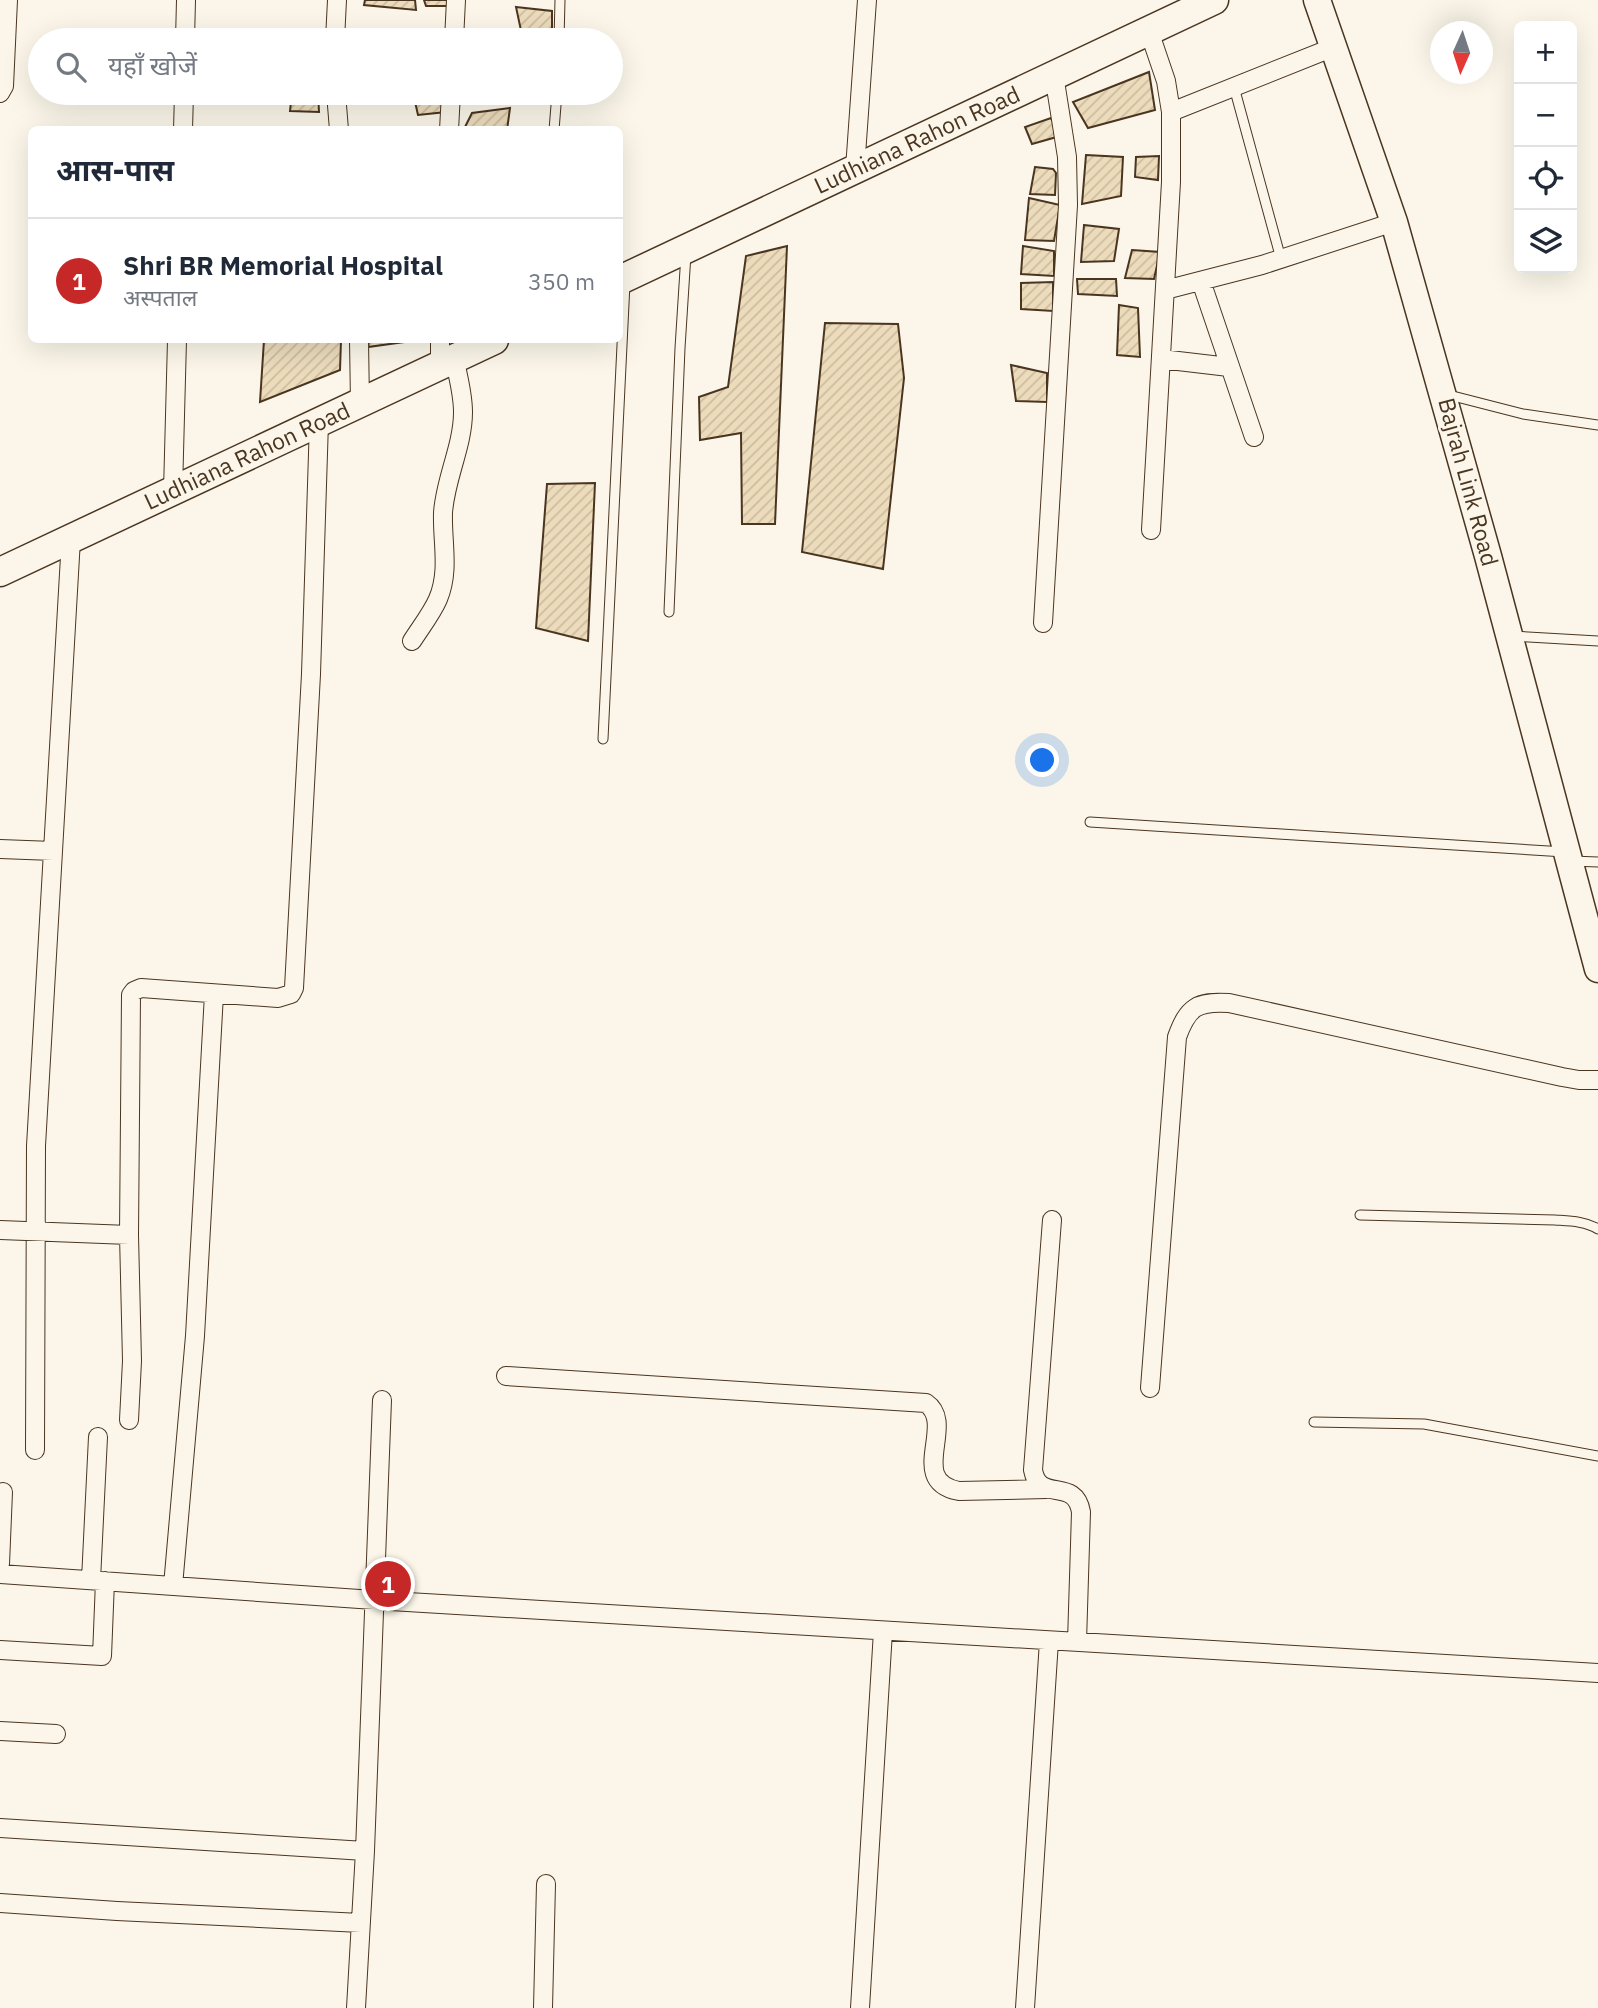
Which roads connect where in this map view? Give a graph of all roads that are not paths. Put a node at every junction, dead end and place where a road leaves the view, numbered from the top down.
1 (8, 0) edge
2 (186, 0) edge
3 (337, 0) edge
4 (456, 0) edge
5 (560, 0) edge
6 (867, 0) edge
7 (1317, 0) edge
8 (1203, 2) edge
9 (185, 28) edge
10 (336, 28) edge
11 (455, 28) edge
12 (559, 28) edge
13 (1149, 31) junction
14 (1334, 47) junction
15 (1054, 75) junction
16 (1234, 87) junction
17 (0, 93) edge
18 (184, 105) edge
19 (337, 105) edge
20 (450, 105) edge
21 (556, 105) edge
22 (1171, 112) junction
23 (183, 126) edge
24 (340, 126) edge
25 (449, 126) edge
26 (554, 126) edge
27 (855, 169) junction
28 (1394, 222) junction
29 (686, 248) junction
30 (1281, 259) junction
31 (623, 279) edge
32 (1201, 281) junction
33 (1165, 290) junction
34 (177, 343) edge
35 (359, 343) edge
36 (484, 343) edge
37 (620, 343) edge
38 (445, 354) edge
39 (1161, 359) junction
40 (1229, 367) junction
41 (1443, 394) junction
42 (360, 403) junction
43 (319, 422) junction
44 (1598, 425) edge
45 (1254, 436) dead end
46 (173, 491) junction
47 (1151, 530) dead end
48 (71, 539) junction
49 (0, 572) edge
50 (669, 612) dead end
51 (1043, 623) dead end
52 (1510, 635) junction
53 (412, 641) dead end
54 (1598, 641) edge
55 (603, 739) dead end
56 (1090, 822) dead end
57 (0, 849) edge
58 (53, 851) junction
59 (1568, 856) junction
60 (1598, 862) edge
61 (1598, 970) edge
62 (214, 994) junction
63 (1598, 1080) edge
64 (1360, 1215) dead end
65 (1052, 1220) dead end
66 (1598, 1229) edge
67 (0, 1230) edge
68 (35, 1230) junction
69 (129, 1235) junction
70 (506, 1376) dead end
71 (1150, 1388) dead end
72 (382, 1400) dead end
73 (129, 1420) dead end
74 (1314, 1422) dead end
75 (98, 1437) dead end
76 (35, 1450) dead end
77 (1598, 1456) edge
78 (1046, 1489) junction
79 (3, 1492) dead end
80 (0, 1564) edge
81 (0, 1574) edge
82 (98, 1581) junction
83 (173, 1586) junction
84 (374, 1600) junction
85 (883, 1630) junction
86 (1049, 1641) junction
87 (1077, 1642) junction
88 (0, 1650) edge
89 (1598, 1673) edge
90 (0, 1731) edge
91 (56, 1734) dead end
92 (0, 1828) edge
93 (365, 1851) junction
94 (546, 1884) dead end
95 (0, 1903) edge
96 (361, 1923) junction
97 (356, 2008) edge
98 (543, 2008) edge
99 (860, 2008) edge
100 (1025, 2008) edge

1 - 17 street
2 - 9 street
3 - 10 street
4 - 11 street
5 - 12 lane
6 - 27 street
7 - 14 street, Bajrah Link Road
8 - 13 main road, Ludhiana Rahon Road
13 - 15 main road, Ludhiana Rahon Road
13 - 22 street
14 - 16 street
14 - 28 street, Bajrah Link Road
15 - 27 main road, Ludhiana Rahon Road
15 - 51 street
16 - 22 street
16 - 30 lane
18 - 23 street
19 - 24 street
20 - 25 street
21 - 26 lane
22 - 33 street
27 - 29 main road, Ludhiana Rahon Road
28 - 30 street
28 - 41 street, Bajrah Link Road
29 - 31 main road, Ludhiana Rahon Road
29 - 50 lane
30 - 32 street
32 - 33 street
32 - 40 street
33 - 39 street
34 - 46 street
35 - 42 street
36 - 38 main road, Ludhiana Rahon Road
37 - 55 lane
38 - 42 main road, Ludhiana Rahon Road
38 - 53 street
39 - 40 street
39 - 47 street
40 - 45 street
41 - 44 lane
41 - 52 street, Bajrah Link Road
42 - 43 main road, Ludhiana Rahon Road
43 - 46 main road, Ludhiana Rahon Road
43 - 62 street
46 - 48 main road, Ludhiana Rahon Road
48 - 49 main road, Ludhiana Rahon Road
48 - 58 street
52 - 54 lane
52 - 59 street, Bajrah Link Road
56 - 59 lane
57 - 58 street
58 - 68 street
59 - 60 lane
59 - 61 street, Bajrah Link Road
62 - 69 street
62 - 83 street
63 - 71 street
64 - 66 lane
65 - 78 street
67 - 68 street
68 - 69 street
68 - 76 street
69 - 73 street
70 - 78 street
72 - 84 street
74 - 77 lane
75 - 82 street
78 - 87 street
79 - 80 street
81 - 82 street
82 - 83 street
82 - 88 street
83 - 84 street
84 - 85 street
84 - 93 street
85 - 86 street
85 - 99 street
86 - 87 street
86 - 100 street
87 - 89 street
90 - 91 street
92 - 93 street
93 - 96 street
94 - 98 street
95 - 96 street
96 - 97 street

